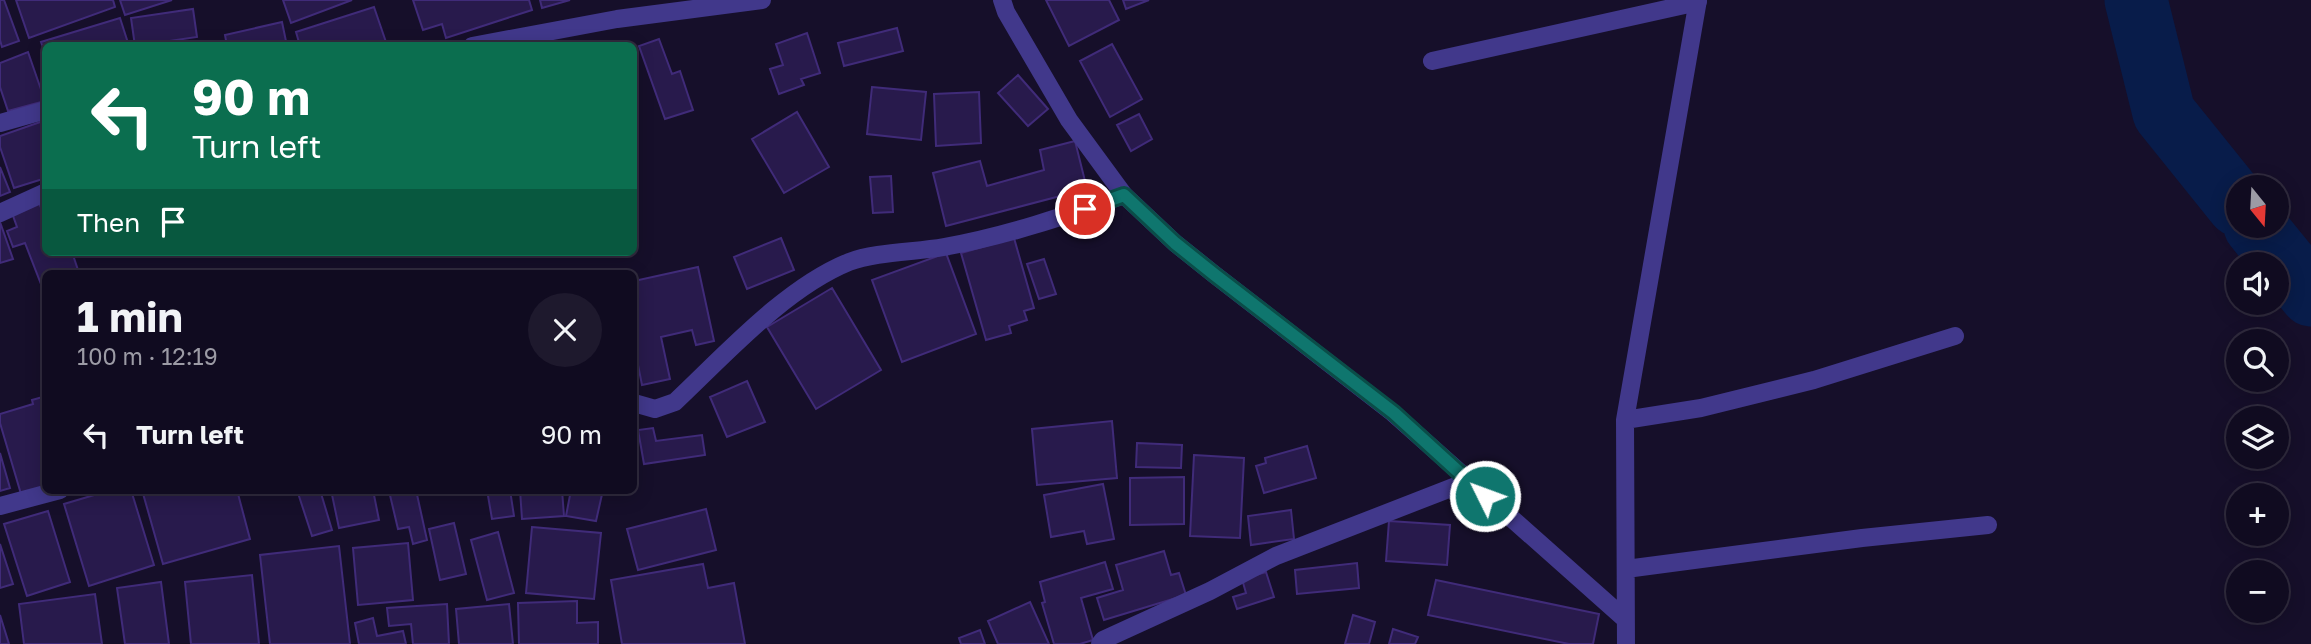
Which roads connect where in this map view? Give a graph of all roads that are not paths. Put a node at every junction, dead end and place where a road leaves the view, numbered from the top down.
1 (762, 0) edge
2 (1002, 0) edge
3 (1698, 1) edge
4 (493, 42) edge
5 (1432, 61) dead end
6 (42, 111) edge
7 (0, 123) edge
8 (42, 194) edge
9 (1124, 195) junction
10 (0, 213) edge
11 (1955, 336) dead end
12 (637, 404) edge
13 (1625, 420) junction
14 (1469, 481) junction
15 (45, 494) edge
16 (0, 506) edge
17 (1989, 525) dead end
18 (1626, 569) junction
19 (1625, 619) junction
20 (1100, 644) edge
21 (1626, 644) edge

1 - 4 street
2 - 9 street
3 - 5 street
3 - 13 street
6 - 7 street
8 - 10 street
9 - 12 street
9 - 14 street
11 - 13 street
13 - 18 street
14 - 19 street
14 - 20 street
15 - 16 street
17 - 18 street
18 - 19 street
19 - 21 street

